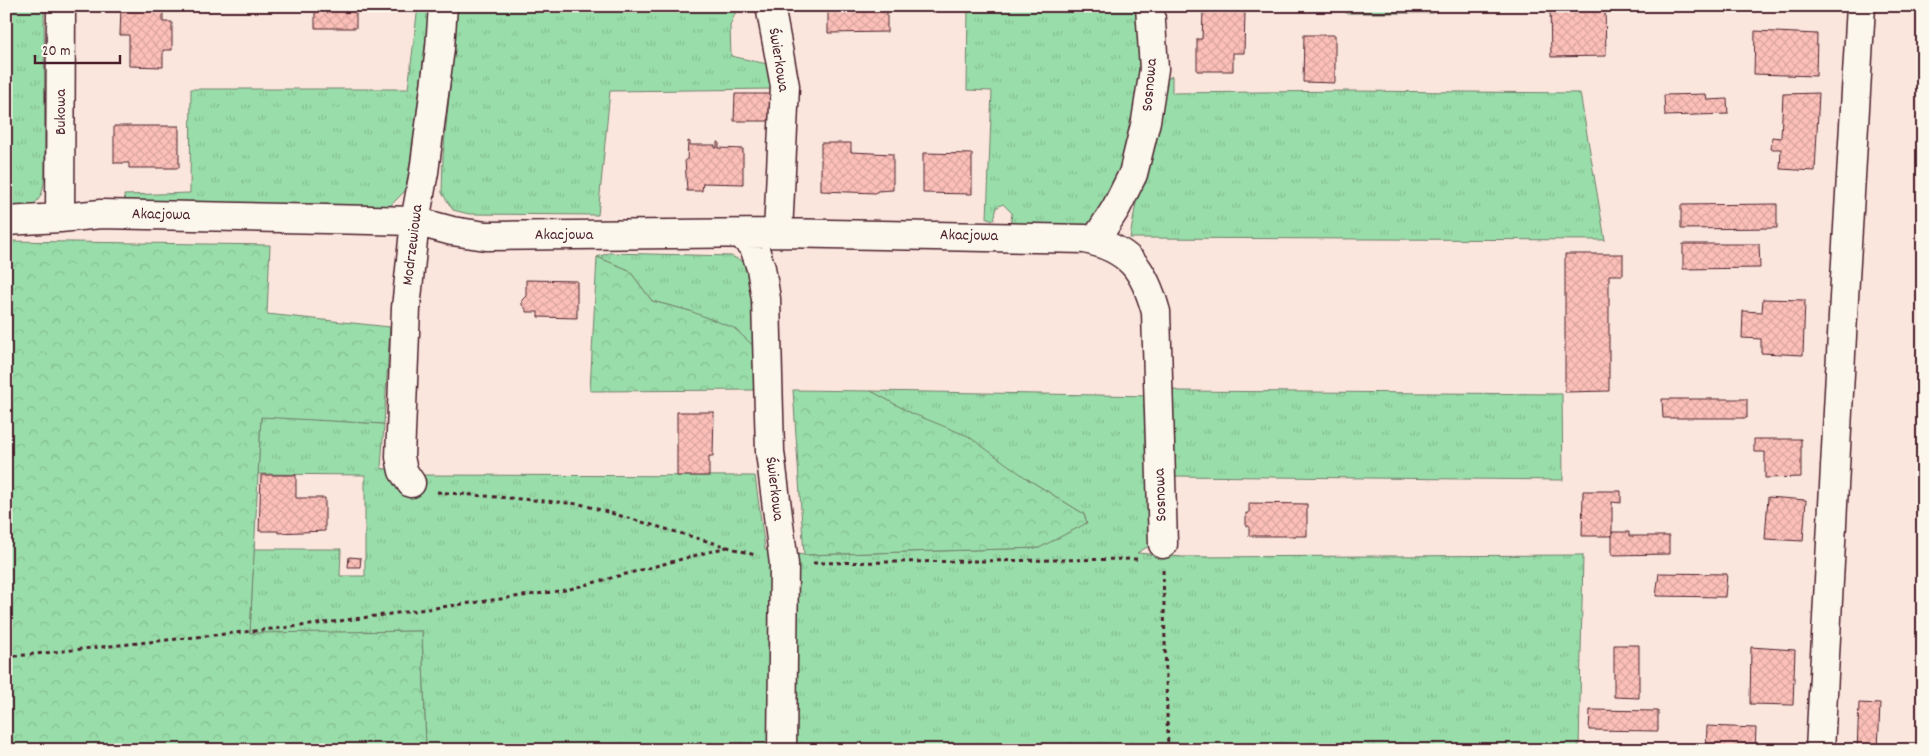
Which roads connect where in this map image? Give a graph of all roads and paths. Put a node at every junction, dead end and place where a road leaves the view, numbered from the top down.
1 (61, 6) edge
2 (443, 6) edge
3 (770, 6) edge
4 (1150, 6) edge
5 (1861, 6) edge
6 (60, 218) junction
7 (6, 220) edge
8 (415, 220) junction
9 (778, 233) junction
10 (742, 234) junction
11 (1095, 241) junction
12 (1121, 252) joint
13 (411, 483) dead end
14 (1163, 544) joint
15 (727, 546) dead end
16 (6, 657) edge
17 (782, 750) edge
18 (1168, 750) edge
19 (1820, 750) edge

1 - 6 street, Bukowa
2 - 8 street, Modrzewiowa
3 - 9 street, Świerkowa
4 - 11 street, Sosnowa
5 - 19 street
6 - 7 street, Akacjowa
6 - 8 street, Akacjowa
8 - 10 street, Akacjowa
8 - 13 street, Modrzewiowa
9 - 10 street, Akacjowa
9 - 11 street, Akacjowa
10 - 17 street, Świerkowa
11 - 12 street, Akacjowa
12 - 14 street, Sosnowa
14 - 18 path, Sosnowa
15 - 16 path

